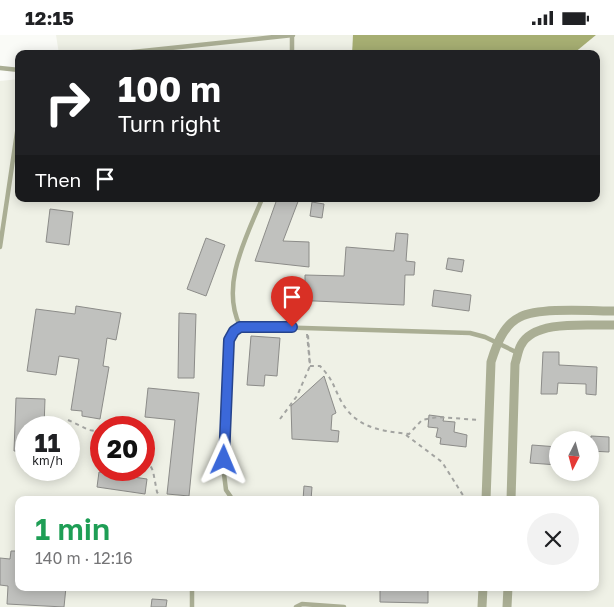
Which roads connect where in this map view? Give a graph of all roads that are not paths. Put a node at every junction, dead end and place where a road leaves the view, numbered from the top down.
1 (293, 36) edge
2 (154, 50) edge
3 (292, 50) edge
4 (0, 68) edge
5 (15, 70) edge
6 (15, 146) edge
7 (261, 202) edge
8 (0, 247) edge
9 (614, 311) edge
10 (614, 325) edge
11 (240, 327) junction
12 (497, 343) junction
13 (518, 353) junction
14 (230, 496) edge
15 (486, 496) edge
16 (510, 496) edge
17 (192, 591) edge
18 (483, 591) edge
19 (508, 591) edge
20 (192, 607) edge
21 (296, 607) edge
22 (344, 607) edge
23 (482, 607) edge
24 (507, 607) edge

1 - 2 lane
1 - 3 lane
4 - 5 lane
6 - 8 lane
7 - 11 lane
9 - 12 street
10 - 13 street
11 - 12 lane
11 - 14 lane
12 - 13 lane
12 - 15 street
13 - 16 street
17 - 20 lane
18 - 23 street
19 - 24 street
21 - 22 lane

